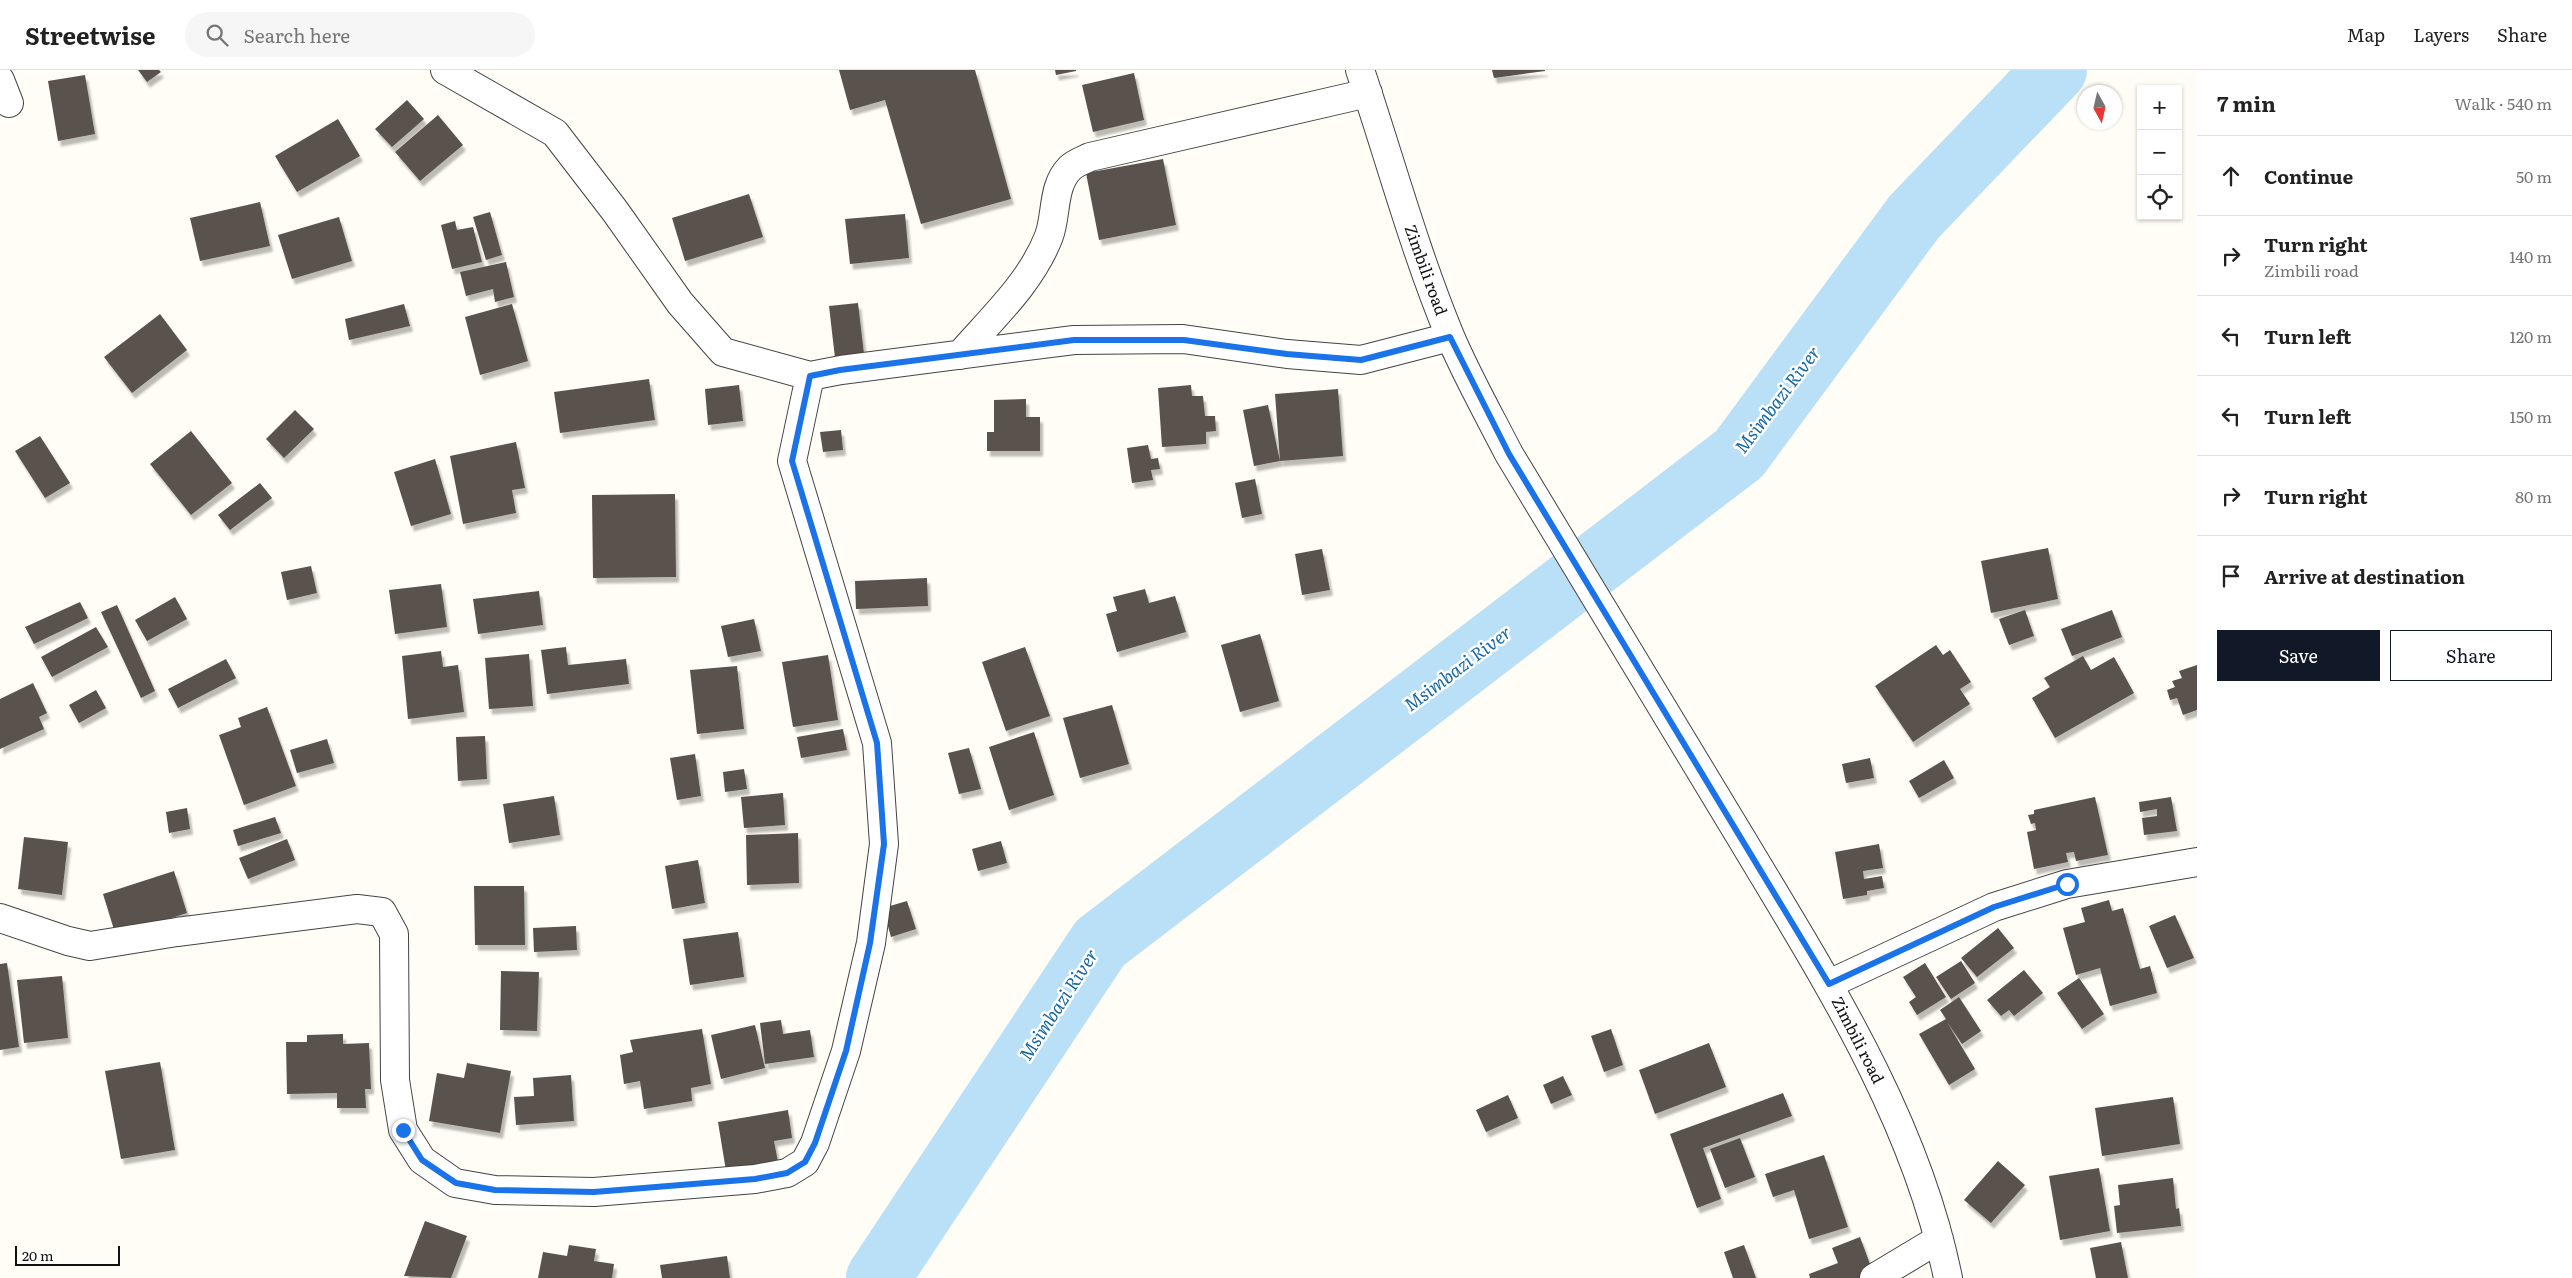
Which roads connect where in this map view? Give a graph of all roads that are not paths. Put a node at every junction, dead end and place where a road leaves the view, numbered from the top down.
1 (445, 70) edge
2 (1364, 81) edge
3 (1450, 337) junction
4 (960, 355) junction
5 (810, 376) junction
6 (2197, 862) edge
7 (0, 918) edge
8 (1829, 984) junction
9 (1939, 1239) junction
10 (1874, 1278) edge
11 (1948, 1278) edge

1 - 5 street
2 - 3 street, Zimbili road
2 - 4 street
3 - 4 street
3 - 8 street, Zimbili road
4 - 5 street
5 - 7 street
6 - 8 street
8 - 9 street, Zimbili road
9 - 10 street
9 - 11 street, Zimbili road

